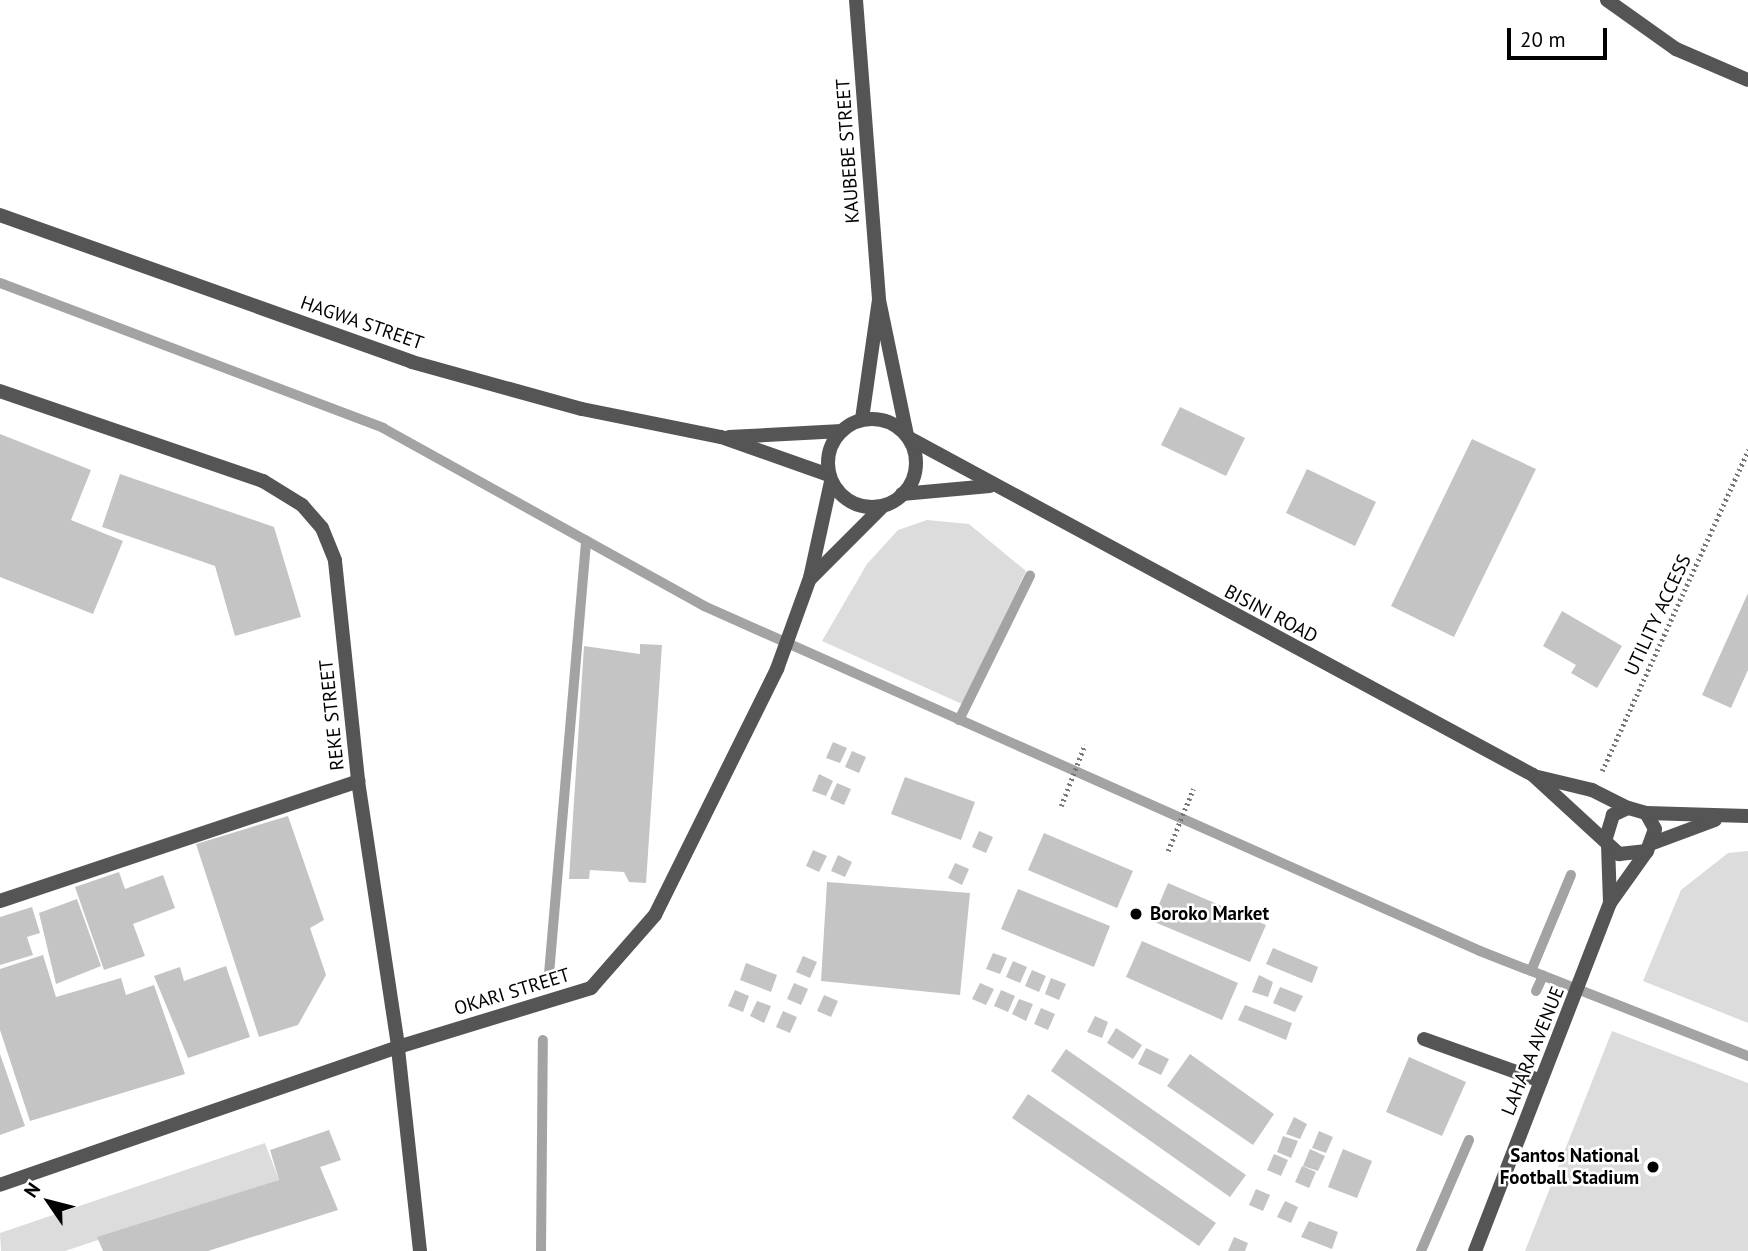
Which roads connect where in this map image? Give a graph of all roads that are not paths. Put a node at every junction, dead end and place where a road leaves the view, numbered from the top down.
1 (856, 0) edge
2 (1607, 0) edge
3 (1748, 80) edge
4 (0, 215) edge
5 (879, 300) junction
6 (0, 391) edge
7 (862, 419) junction
8 (842, 431) junction
9 (721, 437) junction
10 (908, 437) junction
11 (830, 478) junction
12 (990, 486) junction
13 (902, 494) junction
14 (882, 507) junction
15 (810, 578) junction
16 (1533, 775) junction
17 (358, 781) junction
18 (1628, 808) junction
19 (1646, 813) junction
20 (1748, 816) edge
21 (1720, 818) junction
22 (1607, 842) junction
23 (1650, 847) junction
24 (0, 901) edge
25 (1610, 903) junction
26 (1424, 1039) dead end
27 (398, 1047) junction
28 (1541, 1081) junction
29 (0, 1185) edge
30 (420, 1251) edge
31 (1475, 1251) edge

1 - 5 street, KAUBEBE STREET
2 - 3 street
4 - 9 street, HAGWA STREET
5 - 7 street, KAUBEBE STREET
5 - 10 street, KAUBEBE STREET
6 - 17 street, REKE STREET
7 - 8 street
7 - 10 street
8 - 9 street, HAGWA STREET
8 - 11 street
9 - 11 street, HAGWA STREET
10 - 12 street, BISINI ROAD
10 - 13 street
11 - 14 street
11 - 15 street, OKARI STREET
12 - 13 street
12 - 16 street, BISINI ROAD
13 - 14 street
14 - 15 street, OKARI STREET
15 - 27 street, OKARI STREET
16 - 18 street, BISINI ROAD
16 - 22 street, BISINI ROAD
17 - 24 street
17 - 27 street, REKE STREET
18 - 19 street
18 - 22 street
19 - 21 street
19 - 23 street
20 - 21 street
21 - 23 street
22 - 23 street
22 - 25 street, LAHARA AVENUE
23 - 25 street, LAHARA AVENUE
25 - 28 street, LAHARA AVENUE
26 - 28 street
27 - 29 street, OKARI STREET
27 - 30 street, REKE STREET
28 - 31 street, LAHARA AVENUE

